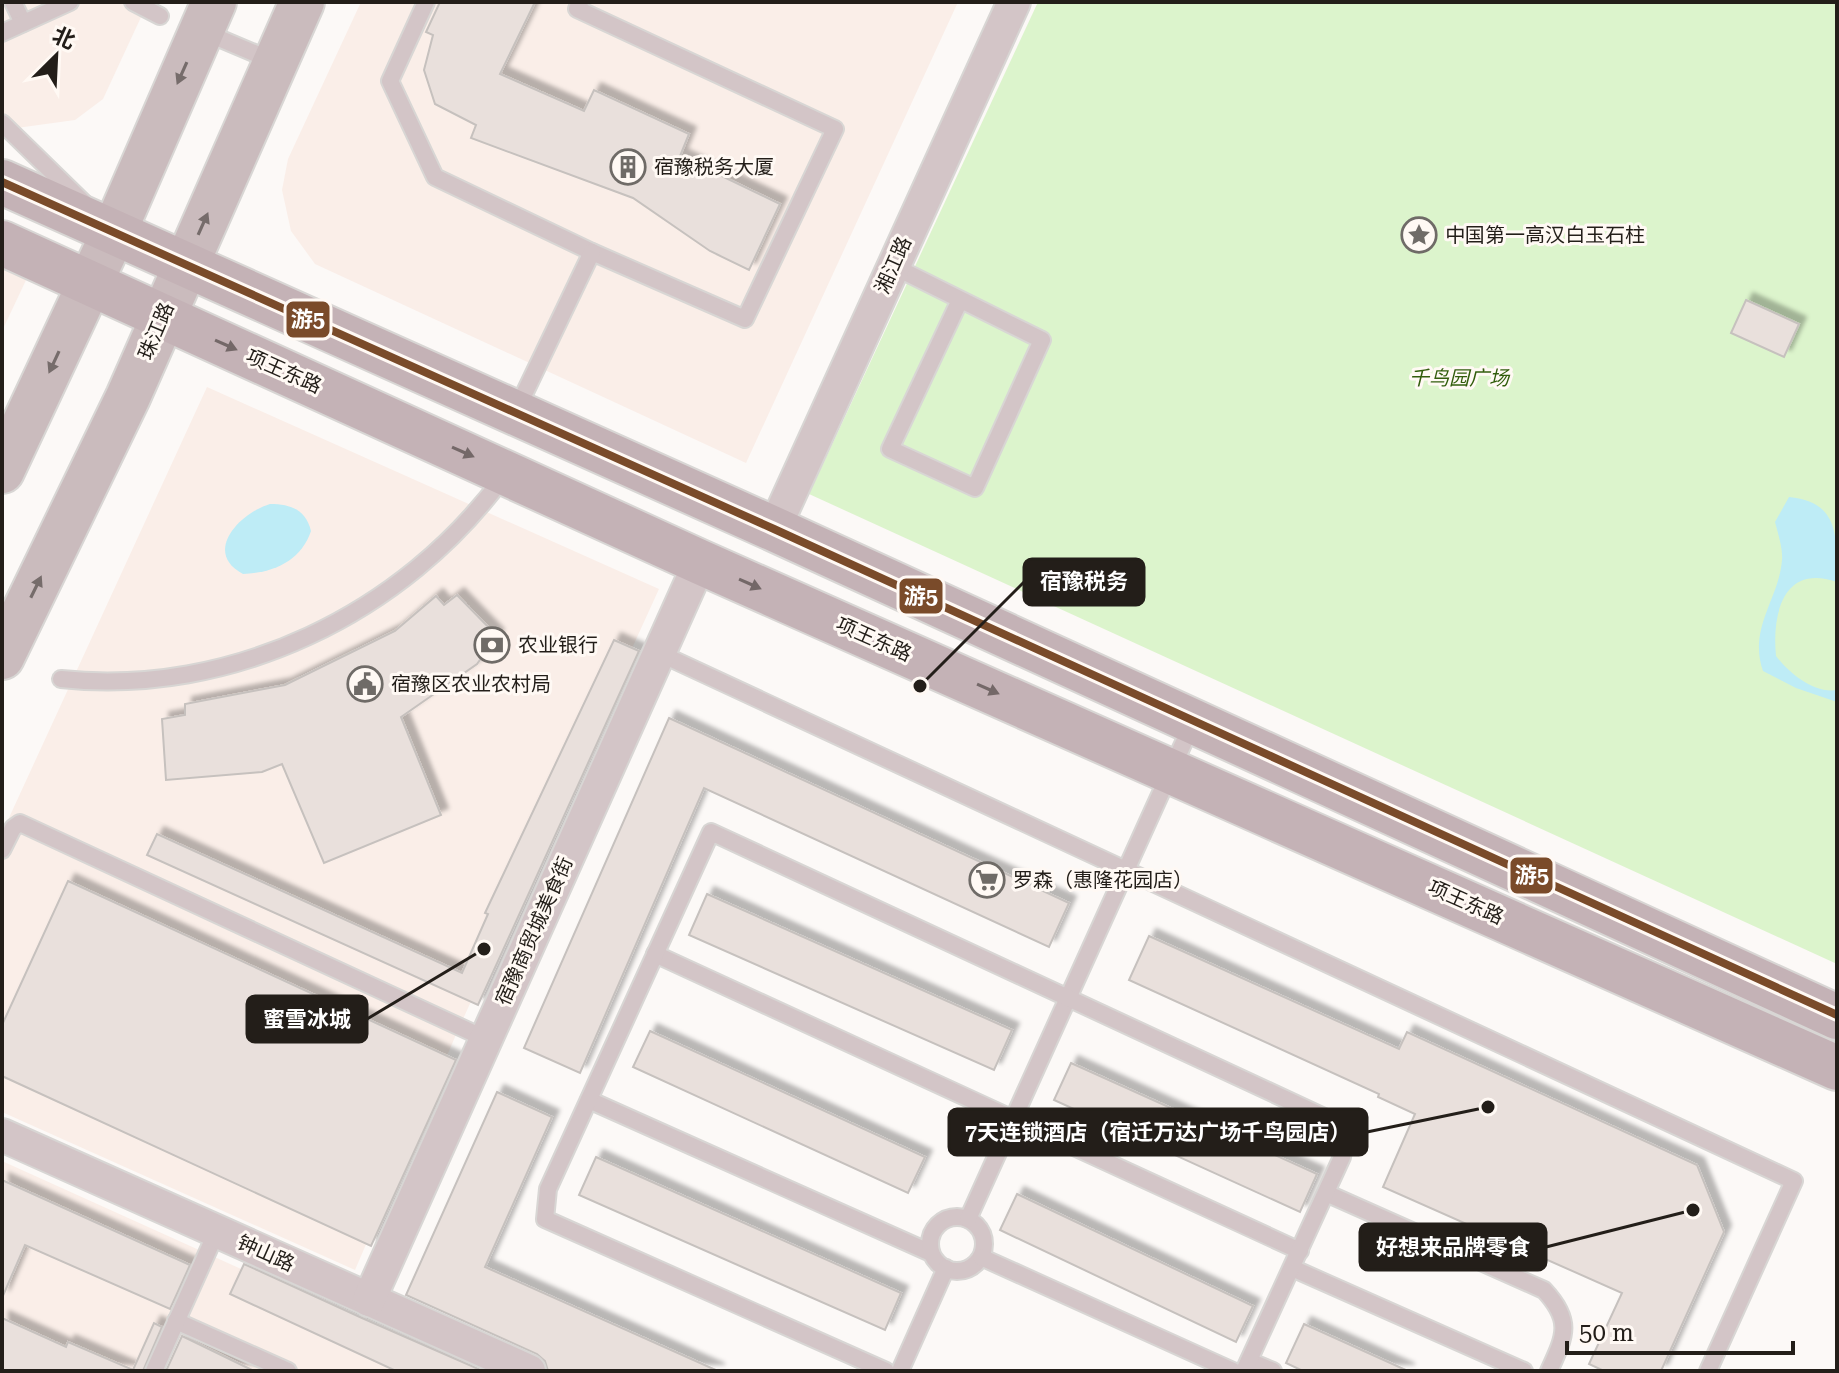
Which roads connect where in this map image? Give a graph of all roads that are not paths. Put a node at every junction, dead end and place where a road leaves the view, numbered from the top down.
1 (13, 2) edge
2 (70, 2) edge
3 (133, 2) edge
4 (302, 2) edge
5 (426, 2) edge
6 (580, 2) edge
7 (1014, 2) edge
8 (160, 16) dead end
9 (208, 16) edge
10 (23, 23) junction
11 (2, 33) edge
12 (275, 62) junction
13 (2, 123) edge
14 (2, 182) edge
15 (114, 232) junction
16 (2, 243) edge
17 (592, 252) junction
18 (185, 263) junction
19 (893, 266) junction
20 (84, 297) junction
21 (960, 300) junction
22 (152, 326) junction
23 (516, 413) junction
24 (2, 471) edge
25 (508, 472) junction
26 (774, 529) junction
27 (700, 562) junction
28 (659, 653) junction
29 (2, 657) edge
30 (61, 679) dead end
31 (1193, 722) junction
32 (1171, 770) junction
33 (2, 850) edge
34 (1126, 870) junction
35 (655, 954) junction
36 (1068, 998) junction
37 (1834, 1015) edge
38 (486, 1039) junction
39 (1827, 1066) edge
40 (589, 1100) junction
41 (1013, 1119) junction
42 (2, 1135) edge
43 (1326, 1193) junction
44 (968, 1219) junction
45 (217, 1231) junction
46 (1300, 1251) junction
47 (931, 1253) junction
48 (981, 1257) junction
49 (946, 1268) junction
50 (1292, 1268) junction
51 (369, 1300) junction
52 (176, 1321) junction
53 (1247, 1366) edge
54 (1554, 1370) edge
55 (154, 1371) edge
56 (288, 1371) edge
57 (529, 1371) edge
58 (886, 1371) edge
59 (900, 1371) edge
60 (1233, 1371) edge
61 (1273, 1371) edge
62 (1524, 1371) edge
63 (1708, 1371) edge

1 - 10 lane
2 - 10 lane
3 - 8 lane
4 - 12 street, 珠江路
5 - 17 lane
6 - 17 lane
7 - 19 street, 湘江路
9 - 12 lane
9 -> 15 street
10 - 11 lane
18 -> 12 street, 珠江路
13 - 15 lane
14 - 15 main road
15 - 18 main road
15 - 20 street
16 - 20 main road, 项王东路
17 - 23 lane
18 - 22 street, 珠江路
18 - 23 main road
19 - 21 lane
19 - 26 street, 湘江路
20 - 22 main road, 项王东路
20 -> 24 street
21 - 21 lane
22 -> 25 main road, 项王东路
29 -> 22 street, 珠江路
23 - 26 main road
25 - 27 main road, 项王东路
25 - 30 lane
26 - 31 main road
27 - 28 street, 宿豫商贸城美食街
27 -> 32 main road, 项王东路
28 - 34 lane
28 - 38 street, 宿豫商贸城美食街
31 - 32 lane
31 - 37 main road
32 - 34 lane
32 - 39 main road, 项王东路
33 - 38 lane
34 - 36 lane
34 - 63 lane
35 - 36 lane
35 - 40 lane
35 - 41 lane
36 - 41 lane
36 - 43 lane
38 - 51 street, 宿豫商贸城美食街
40 - 47 lane
40 - 58 lane
41 - 44 lane
41 - 46 lane
42 - 45 street, 钟山路
43 - 46 lane
43 - 54 lane
44 - 47 lane
44 - 48 lane
45 - 51 street, 钟山路
45 - 52 lane
46 - 50 lane
47 - 49 lane
48 - 49 lane
48 - 60 lane
49 - 59 lane
50 - 53 lane
50 - 62 lane
51 - 57 street, 钟山路
52 - 55 lane
52 - 56 lane
53 - 61 lane

